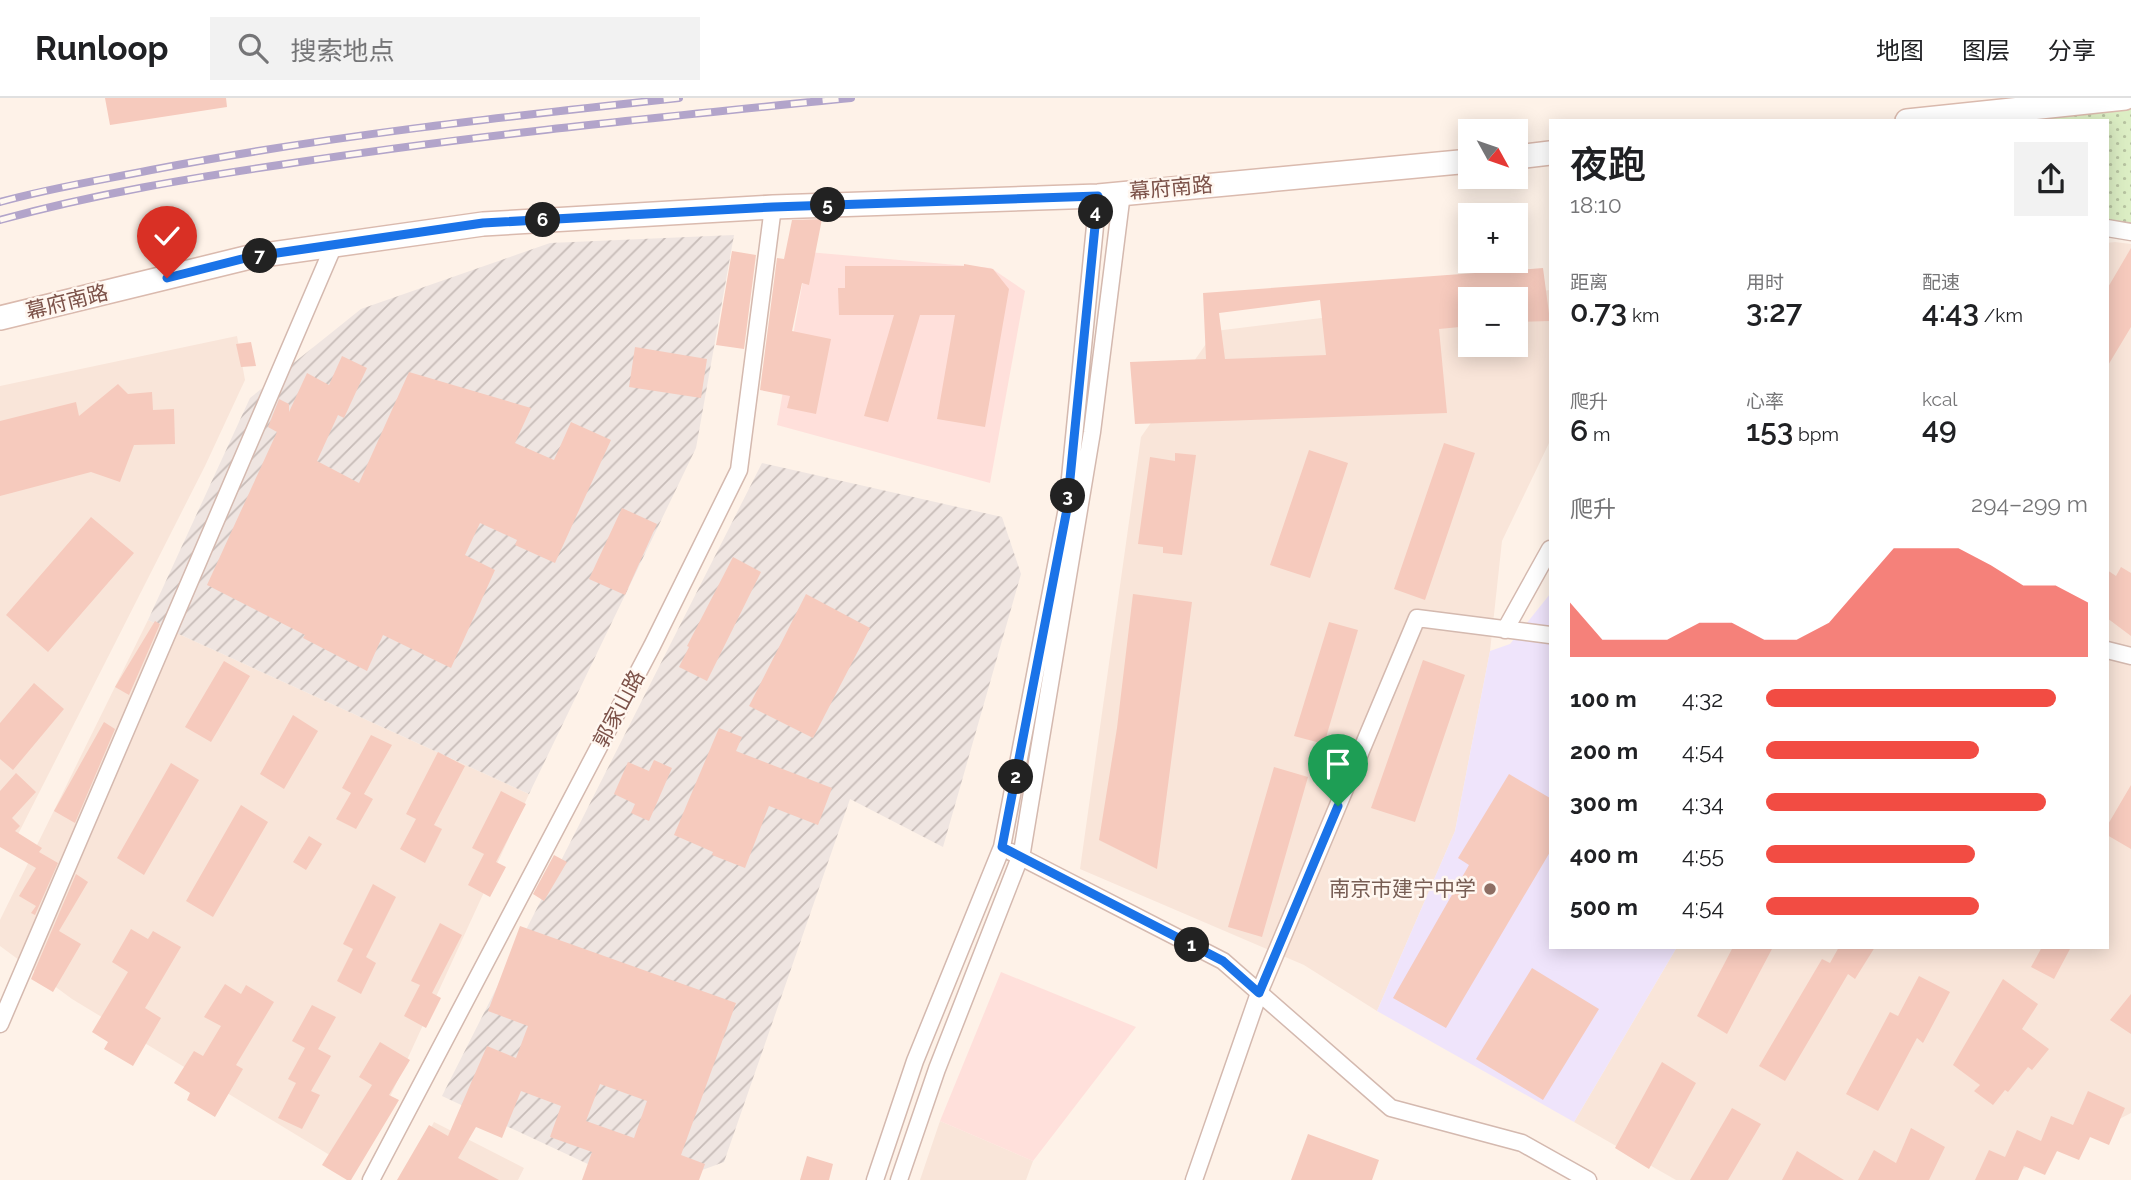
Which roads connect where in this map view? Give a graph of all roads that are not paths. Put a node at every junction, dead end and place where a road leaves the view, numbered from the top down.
1 (2125, 98) edge
2 (1926, 119) edge
3 (1549, 153) edge
4 (1528, 156) edge
5 (1458, 162) edge
6 (1122, 193) junction
7 (1098, 196) junction
8 (773, 207) junction
9 (2109, 228) edge
10 (2131, 232) edge
11 (334, 245) junction
12 (0, 318) edge
13 (1549, 551) edge
14 (1506, 630) junction
15 (1549, 635) edge
16 (2109, 650) edge
17 (2131, 656) edge
18 (1002, 847) junction
19 (1259, 993) junction
20 (0, 1024) edge
21 (371, 1180) edge
22 (875, 1180) edge
23 (899, 1180) edge
24 (1194, 1180) edge
25 (1588, 1180) edge

1 - 2 street
3 - 4 street
5 - 6 street, 幕府南路
6 - 7 street, 幕府南路
6 - 23 street
7 - 8 street, 幕府南路
7 - 18 street
8 - 11 street, 幕府南路
8 - 21 street, 郭家山路
9 - 10 street
11 - 12 street, 幕府南路
11 - 20 street
13 - 14 street
14 - 15 street
14 - 19 street
16 - 17 street
18 - 19 street
18 - 22 street
19 - 24 street
19 - 25 street

